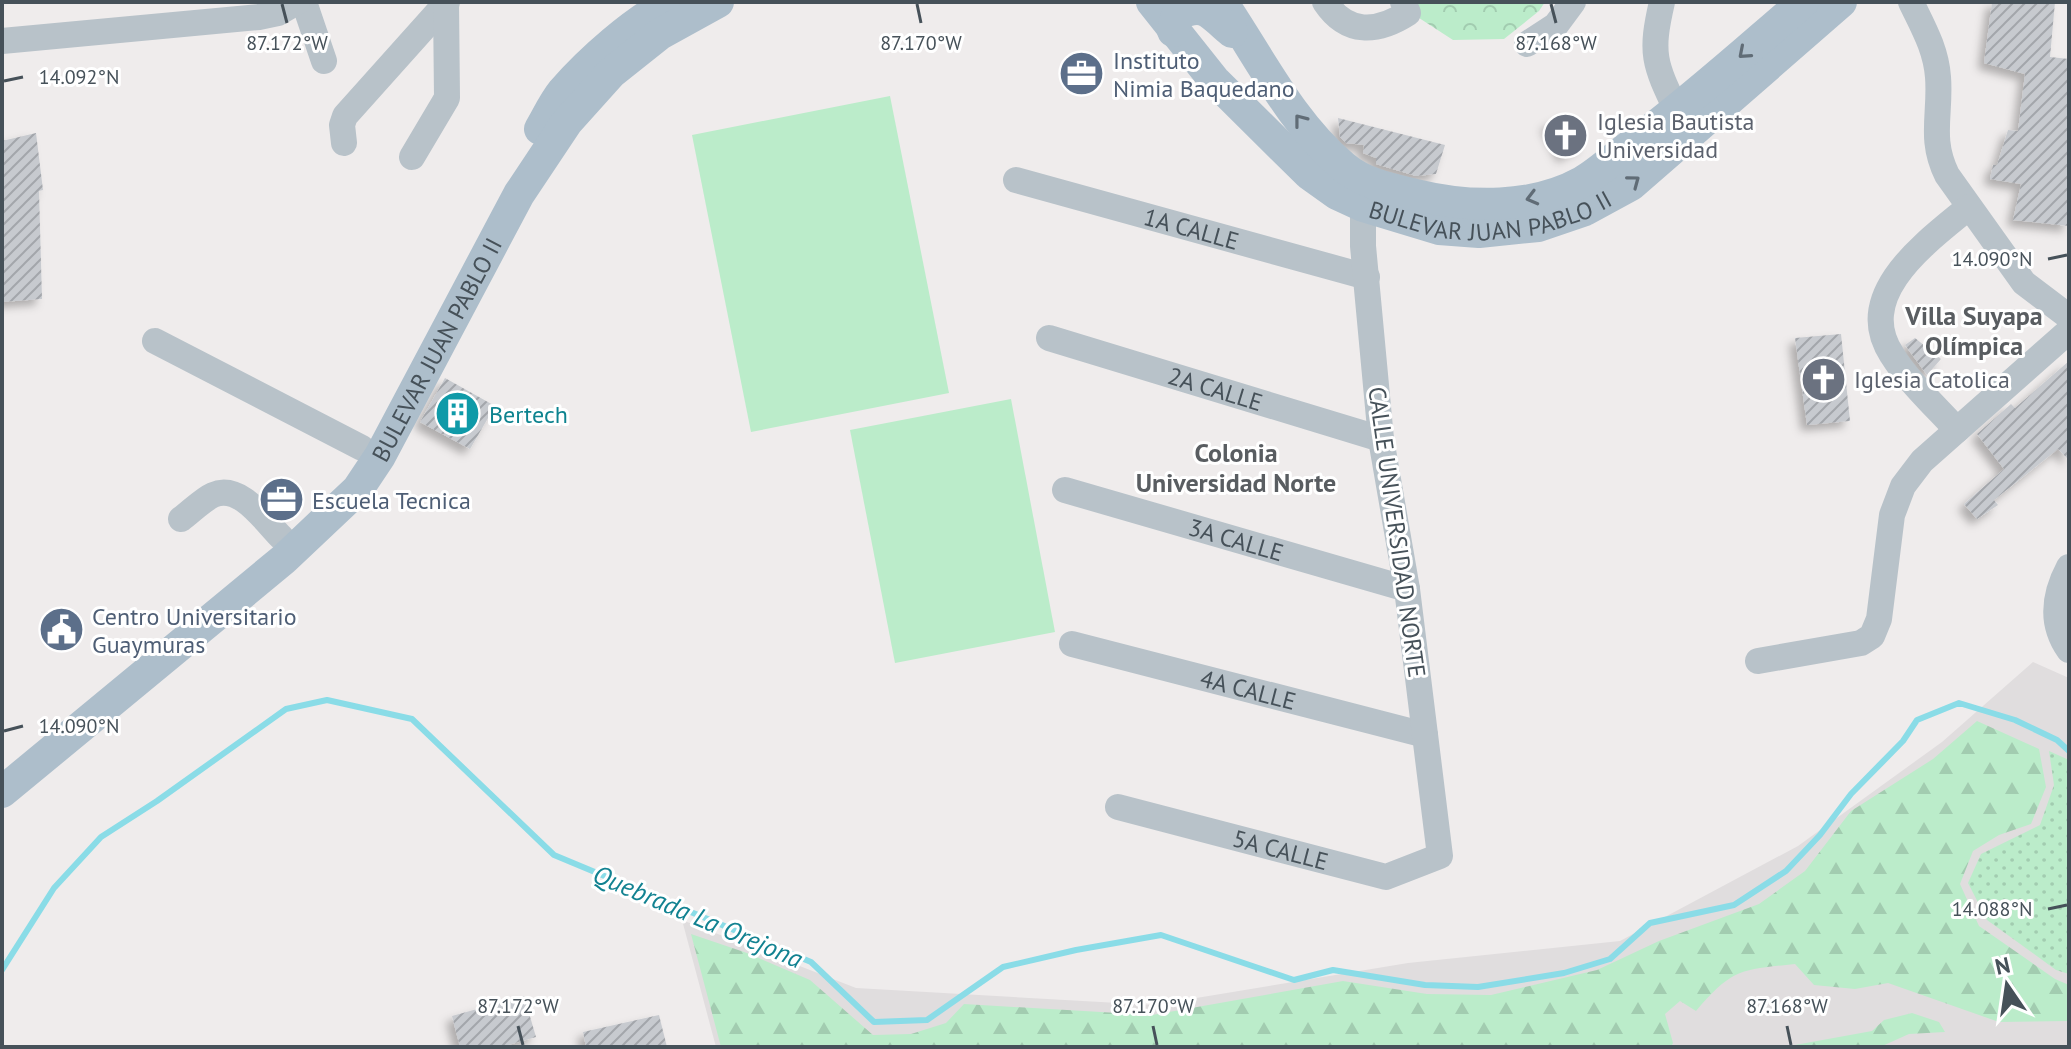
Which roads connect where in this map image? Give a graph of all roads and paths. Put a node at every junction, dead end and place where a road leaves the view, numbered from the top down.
1 (297, 2) edge
2 (304, 2) edge
3 (671, 2) edge
4 (718, 2) edge
5 (1152, 2) edge
6 (1222, 2) edge
7 (1325, 2) edge
8 (1403, 2) edge
9 (1573, 2) edge
10 (1662, 2) edge
11 (1803, 2) edge
12 (1841, 2) edge
13 (1911, 2) edge
14 (447, 3) edge
15 (1173, 31) junction
16 (2, 41) edge
17 (1527, 44) dead end
18 (1248, 46) junction
19 (324, 61) dead end
20 (1214, 80) junction
21 (1677, 111) junction
22 (344, 143) dead end
23 (412, 157) dead end
24 (1016, 180) dead end
25 (1363, 206) junction
26 (1969, 207) junction
27 (1367, 277) junction
28 (2069, 317) edge
29 (2069, 331) edge
30 (1049, 338) dead end
31 (155, 341) dead end
32 (1957, 430) junction
33 (1381, 439) junction
34 (362, 448) junction
35 (1065, 490) dead end
36 (181, 519) dead end
37 (281, 537) junction
38 (2069, 567) edge
39 (1407, 589) junction
40 (1072, 644) dead end
41 (2069, 650) edge
42 (1758, 661) dead end
43 (1425, 735) junction
44 (7, 776) edge
45 (1118, 807) dead end
46 (1440, 856) joint

1 - 16 street
2 - 19 street
3 - 34 main road, BULEVAR JUAN PABLO II
4 - 44 main road, BULEVAR JUAN PABLO II
5 - 15 main road, BULEVAR JUAN PABLO II
6 - 18 main road, BULEVAR JUAN PABLO II
7 - 8 street
9 - 17 street
10 - 21 street
11 -> 21 main road, BULEVAR JUAN PABLO II
25 -> 12 main road, BULEVAR JUAN PABLO II
13 - 26 street
14 - 22 street
14 - 23 street
15 - 18 main road
15 - 20 main road, BULEVAR JUAN PABLO II
18 - 20 main road
21 -> 18 main road, BULEVAR JUAN PABLO II
20 - 25 main road, BULEVAR JUAN PABLO II
24 - 27 street, 1A CALLE
25 - 27 street, CALLE UNIVERSIDAD NORTE
26 - 28 street
26 - 32 street
27 - 33 street, CALLE UNIVERSIDAD NORTE
29 - 32 street
30 - 33 street, 2A CALLE
31 - 34 street
32 - 42 street
33 - 39 street, CALLE UNIVERSIDAD NORTE
34 - 37 main road, BULEVAR JUAN PABLO II
35 - 39 street, 3A CALLE
36 - 37 street
37 - 44 main road, BULEVAR JUAN PABLO II
38 - 41 street
39 - 43 street, CALLE UNIVERSIDAD NORTE
40 - 43 street, 4A CALLE
43 - 46 street, CALLE UNIVERSIDAD NORTE
45 - 46 street, 5A CALLE

